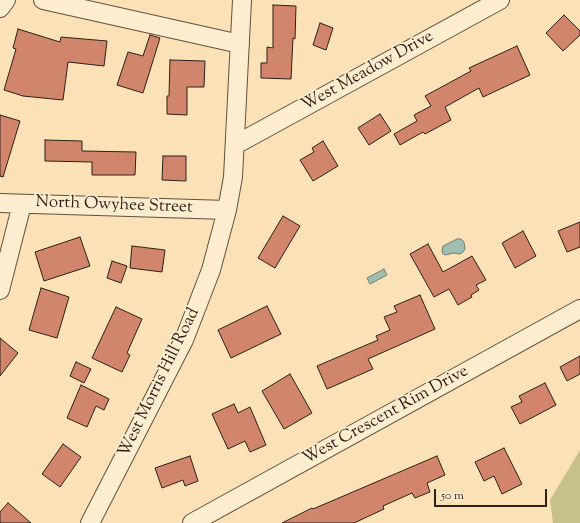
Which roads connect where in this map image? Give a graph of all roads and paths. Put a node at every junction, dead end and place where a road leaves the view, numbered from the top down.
1 (6, 0) edge
2 (43, 0) edge
3 (242, 0) edge
4 (500, 0) edge
5 (0, 8) edge
6 (240, 44) junction
7 (235, 145) junction
8 (0, 203) edge
9 (22, 204) junction
10 (227, 210) junction
11 (0, 290) edge
12 (580, 309) edge
13 (90, 523) edge
14 (192, 523) edge

1 - 5 street
2 - 6 street
3 - 6 street, West Morris Hill Road
4 - 7 street, West Meadow Drive
6 - 7 street, West Morris Hill Road
7 - 10 street, West Morris Hill Road
8 - 9 street, North Owyhee Street
9 - 10 street, North Owyhee Street
9 - 11 street
10 - 13 street, West Morris Hill Road
12 - 14 street, West Crescent Rim Drive

